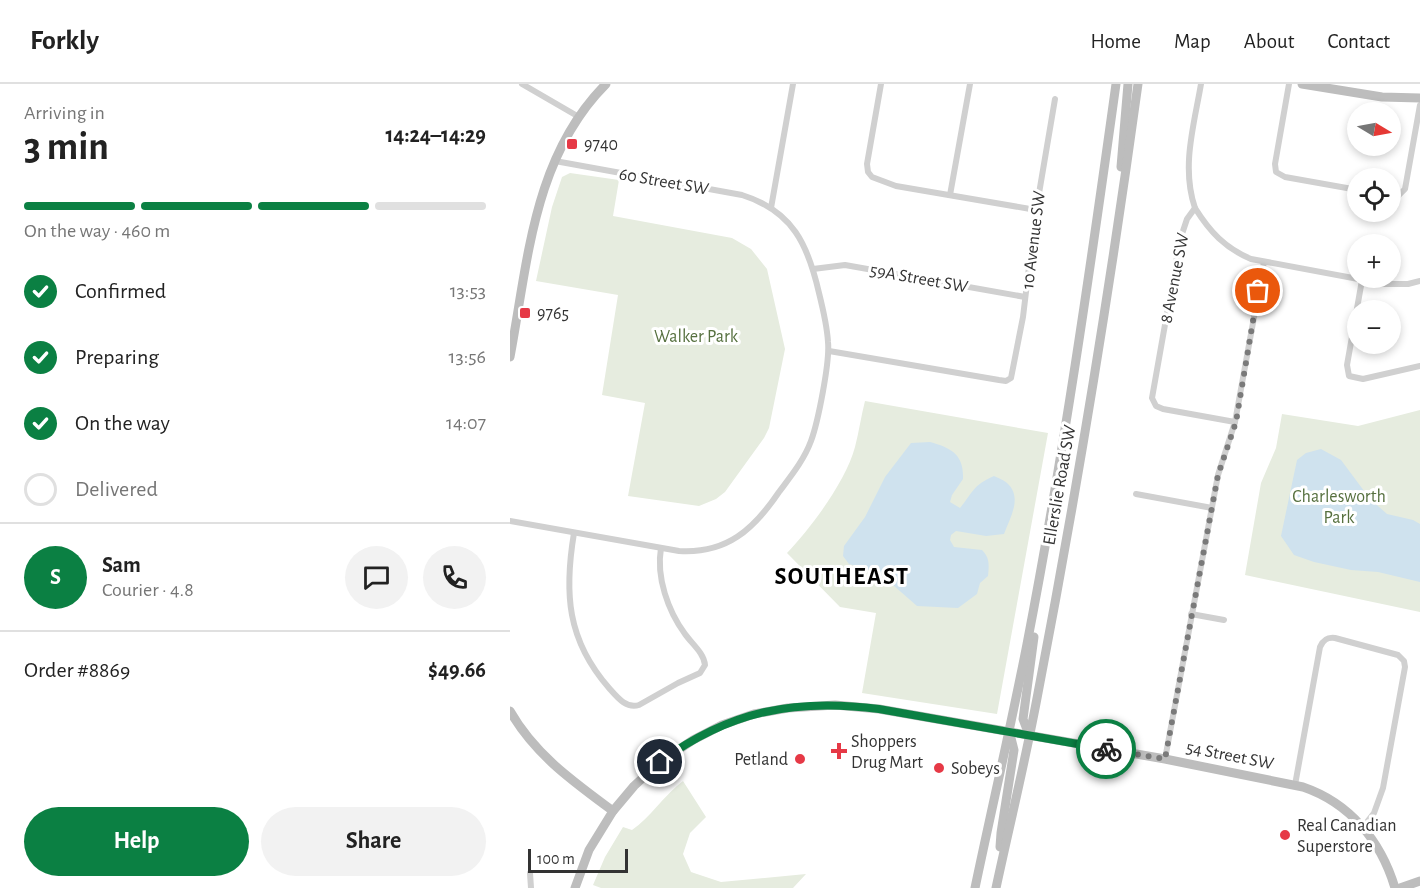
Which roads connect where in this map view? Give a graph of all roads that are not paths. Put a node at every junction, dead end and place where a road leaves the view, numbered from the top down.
1 (522, 84) edge
2 (606, 84) edge
3 (793, 84) edge
4 (881, 84) edge
5 (970, 84) edge
6 (1116, 84) edge
7 (1128, 84) edge
8 (1138, 84) edge
9 (1201, 84) edge
10 (1289, 84) edge
11 (1302, 84) edge
12 (1420, 98) edge
13 (1055, 99) dead end
14 (1420, 105) edge
15 (579, 117) junction
16 (554, 161) junction
17 (1347, 188) edge
18 (1401, 194) edge
19 (950, 195) junction
20 (1121, 206) junction
21 (771, 208) junction
22 (1195, 208) junction
23 (1036, 210) junction
24 (1264, 262) junction
25 (813, 268) junction
26 (1347, 277) edge
27 (1420, 282) edge
28 (1401, 284) edge
29 (1361, 288) edge
30 (1025, 297) junction
31 (512, 336) edge
32 (511, 351) edge
33 (828, 351) junction
34 (1420, 366) edge
35 (1236, 422) junction
36 (1136, 494) dead end
37 (1212, 508) junction
38 (510, 521) edge
39 (574, 533) junction
40 (661, 548) junction
41 (1034, 603) junction
42 (1191, 614) junction
43 (1224, 620) dead end
44 (510, 711) edge
45 (1009, 731) junction
46 (1029, 735) junction
47 (1165, 759) junction
48 (1295, 785) junction
49 (613, 811) junction
50 (1363, 827) junction
51 (1000, 867) junction
52 (530, 873) dead end
53 (1420, 881) edge
54 (531, 888) edge
55 (574, 888) edge
56 (977, 888) edge
57 (996, 888) edge
58 (1395, 888) edge
59 (1400, 888) edge

1 - 15 street
2 - 15 main road
3 - 21 street
4 - 19 street
5 - 19 street
6 - 41 main road, Ellerslie Road SW
7 - 20 main road
8 - 20 main road, Ellerslie Road SW
9 - 22 street, 8 Avenue SW
10 - 17 street
11 - 12 main road
13 - 23 street, 10 Avenue SW
14 - 18 street
15 - 16 main road
16 - 21 street, 60 Street SW
16 - 31 main road
19 - 23 street
20 - 46 main road, Ellerslie Road SW
21 - 25 street, 60 Street SW
22 - 24 street
22 - 35 street, 8 Avenue SW
23 - 30 street, 10 Avenue SW
24 - 26 street
24 - 35 street
25 - 30 street, 59A Street SW
25 - 33 street, 60 Street SW
27 - 28 street
29 - 34 street
30 - 33 street, 10 Avenue SW
31 - 32 main road
33 - 40 street, 60 Street SW
35 - 37 street
36 - 37 street
37 - 42 street
38 - 39 street
39 - 40 street
39 - 40 street
41 - 45 main road, Ellerslie Road SW
41 - 46 main road
42 - 43 street
42 - 47 street
44 - 49 main road
45 - 46 main road, 54 Street SW
45 - 49 main road, 54 Street SW
45 - 51 main road
45 - 56 main road, Ellerslie Road SW
46 - 47 main road, 54 Street SW
46 - 51 main road, Ellerslie Road SW
47 - 48 main road, 54 Street SW
48 - 50 main road, 54 Street SW
48 - 50 street
49 - 55 main road, 54 Street SW
50 - 58 main road, 54 Street SW
51 - 57 main road, Ellerslie Road SW
52 - 54 street
53 - 59 main road

